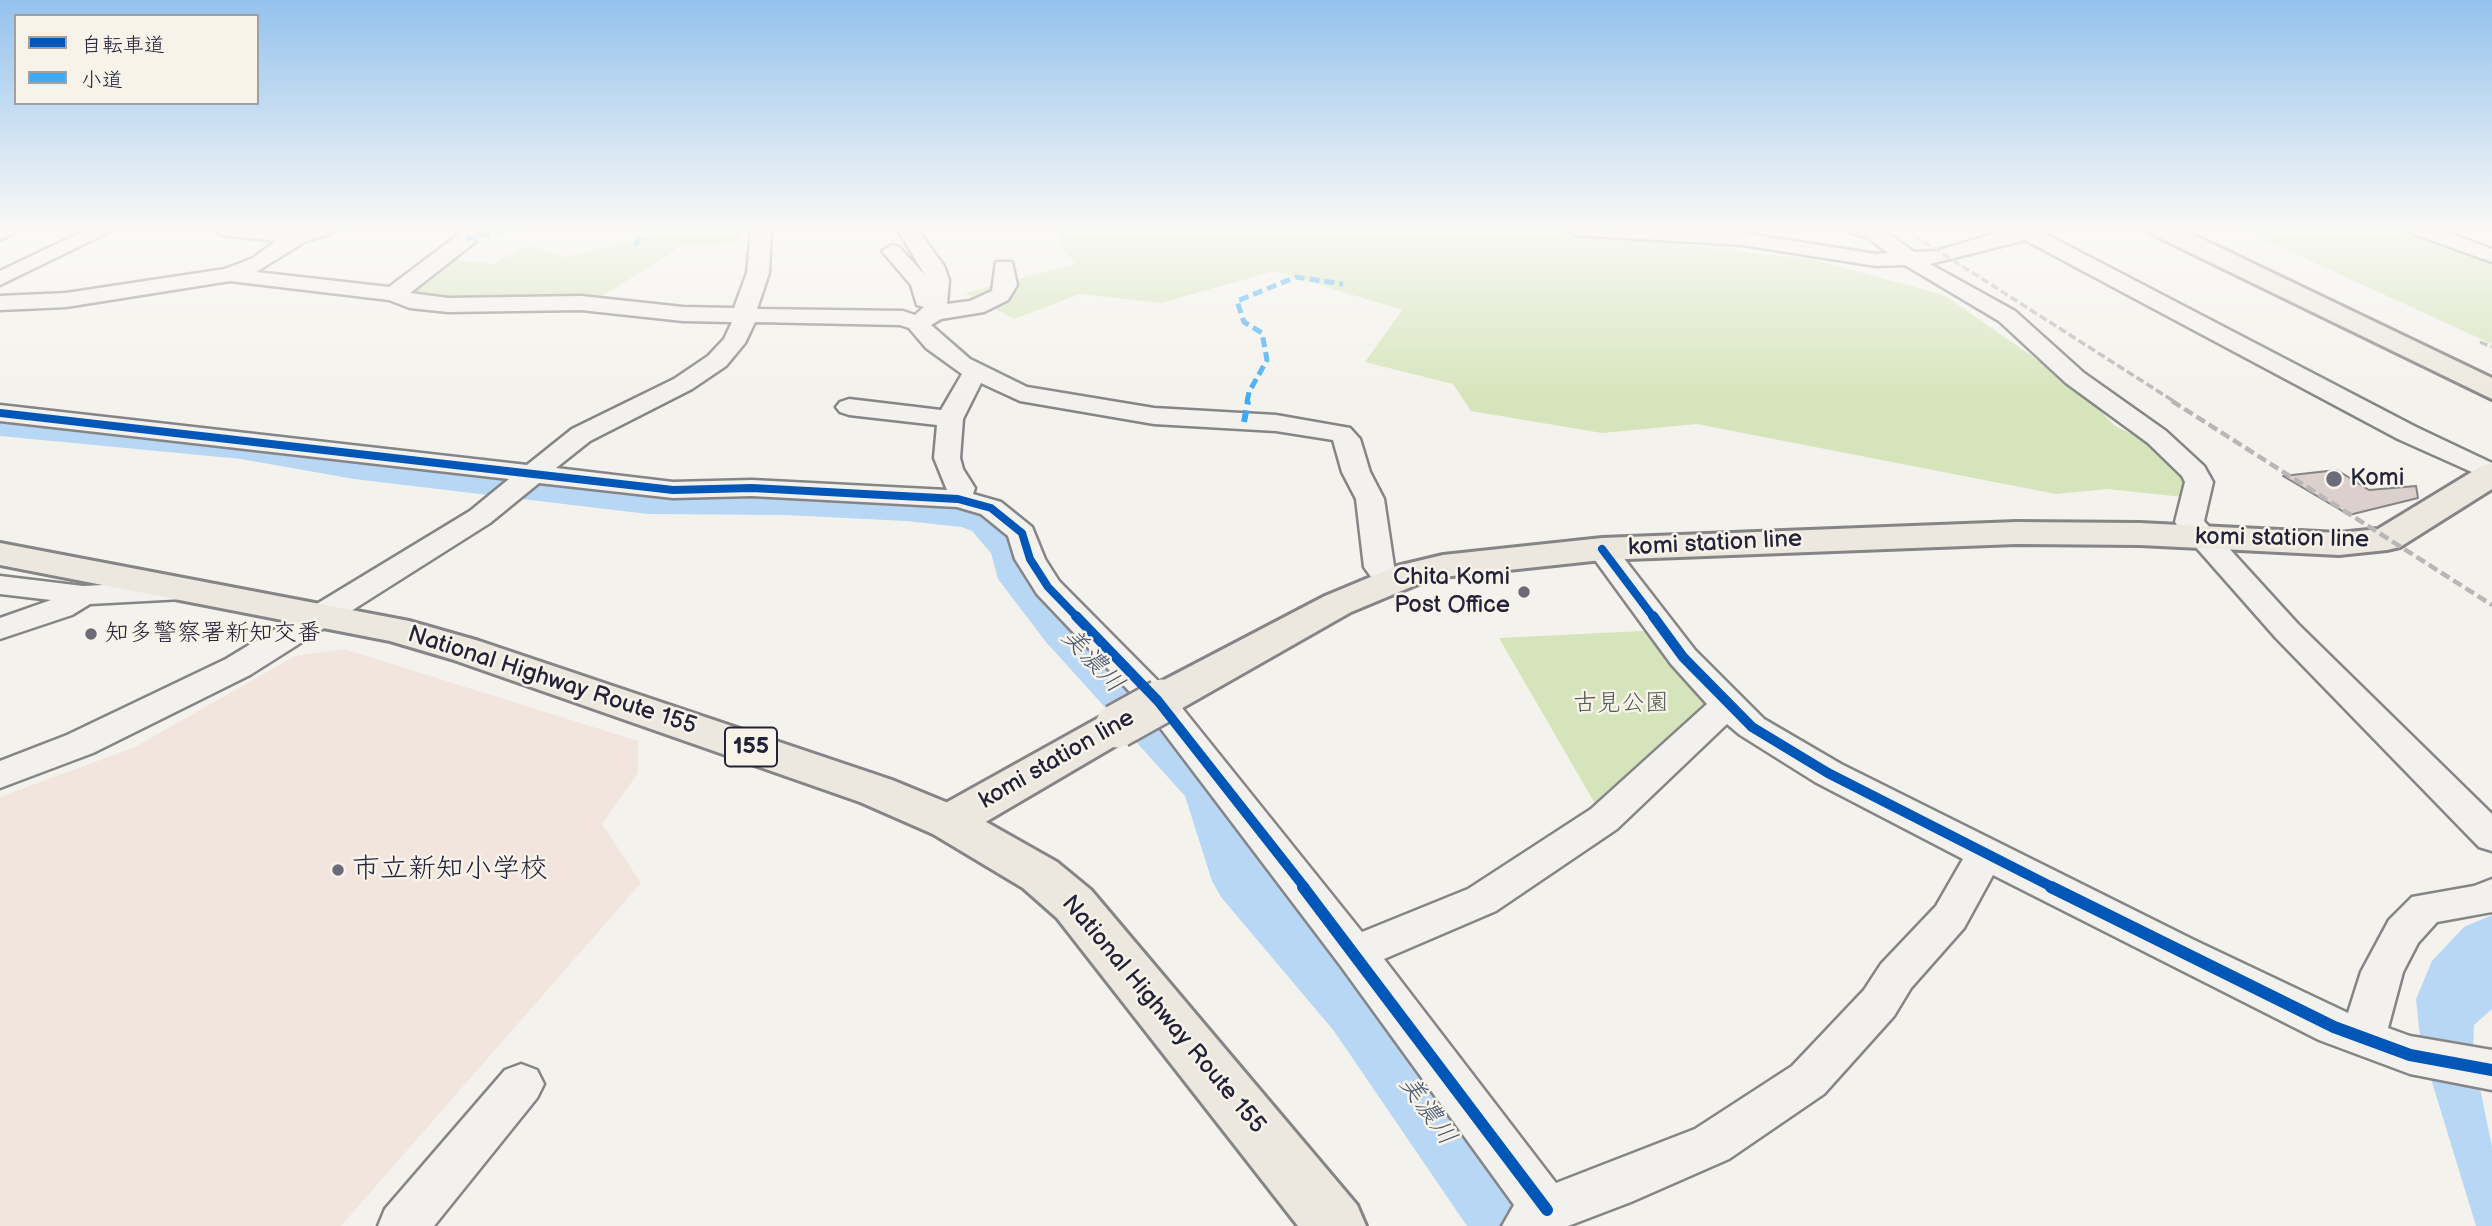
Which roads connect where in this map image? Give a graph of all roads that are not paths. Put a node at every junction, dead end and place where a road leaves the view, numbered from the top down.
1 (156, 286) edge
2 (326, 286) edge
3 (406, 286) edge
4 (753, 286) edge
5 (922, 286) edge
6 (935, 286) edge
7 (1005, 286) edge
8 (1956, 286) edge
9 (2129, 286) edge
10 (2282, 286) edge
11 (2297, 286) edge
12 (393, 294) junction
13 (0, 303) edge
14 (745, 313) junction
15 (921, 319) junction
16 (976, 374) junction
17 (2491, 385) edge
18 (849, 407) dead end
19 (0, 414) edge
20 (950, 419) junction
21 (531, 474) junction
22 (2492, 474) edge
23 (958, 499) junction
24 (2205, 539) junction
25 (1602, 549) junction
26 (0, 554) edge
27 (1390, 582) junction
28 (0, 585) edge
29 (194, 590) junction
30 (83, 596) junction
31 (324, 616) junction
32 (0, 629) edge
33 (1160, 701) junction
34 (1727, 705) junction
35 (0, 775) edge
36 (949, 822) junction
37 (2492, 837) edge
38 (1985, 855) junction
39 (2492, 894) edge
40 (1355, 953) junction
41 (2363, 1037) junction
42 (2489, 1069) edge
43 (521, 1084) dead end
44 (1540, 1216) edge
45 (403, 1226) edge
46 (1336, 1226) edge

1 - 13 street
2 - 12 street
3 - 12 street
4 - 14 street
5 - 15 street
6 - 15 street
7 - 15 street
8 - 24 street
9 - 22 street
10 - 17 main road
11 - 17 main road
12 - 14 street
14 - 15 street
14 - 21 street
15 - 16 street
16 - 20 street
16 - 27 street
18 - 20 street
19 - 21 street
20 - 23 street
21 - 23 street
21 - 31 street
22 - 24 main road, komi station line
23 - 33 street
24 - 25 main road, komi station line
24 - 37 street
25 - 27 main road, komi station line
25 - 34 street
26 - 29 main road, National Highway Route 155 / 155
27 - 33 main road, komi station line
28 - 30 street
29 - 30 street
29 - 31 main road, National Highway Route 155 / 155
30 - 32 street
31 - 35 street
31 - 36 main road, National Highway Route 155 / 155
33 - 36 main road, komi station line, bridge
33 - 40 street
34 - 38 street
34 - 40 street
36 - 46 main road, National Highway Route 155 / 155
38 - 41 street
38 - 44 street
39 - 41 street
40 - 44 street
41 - 42 street
43 - 45 street

